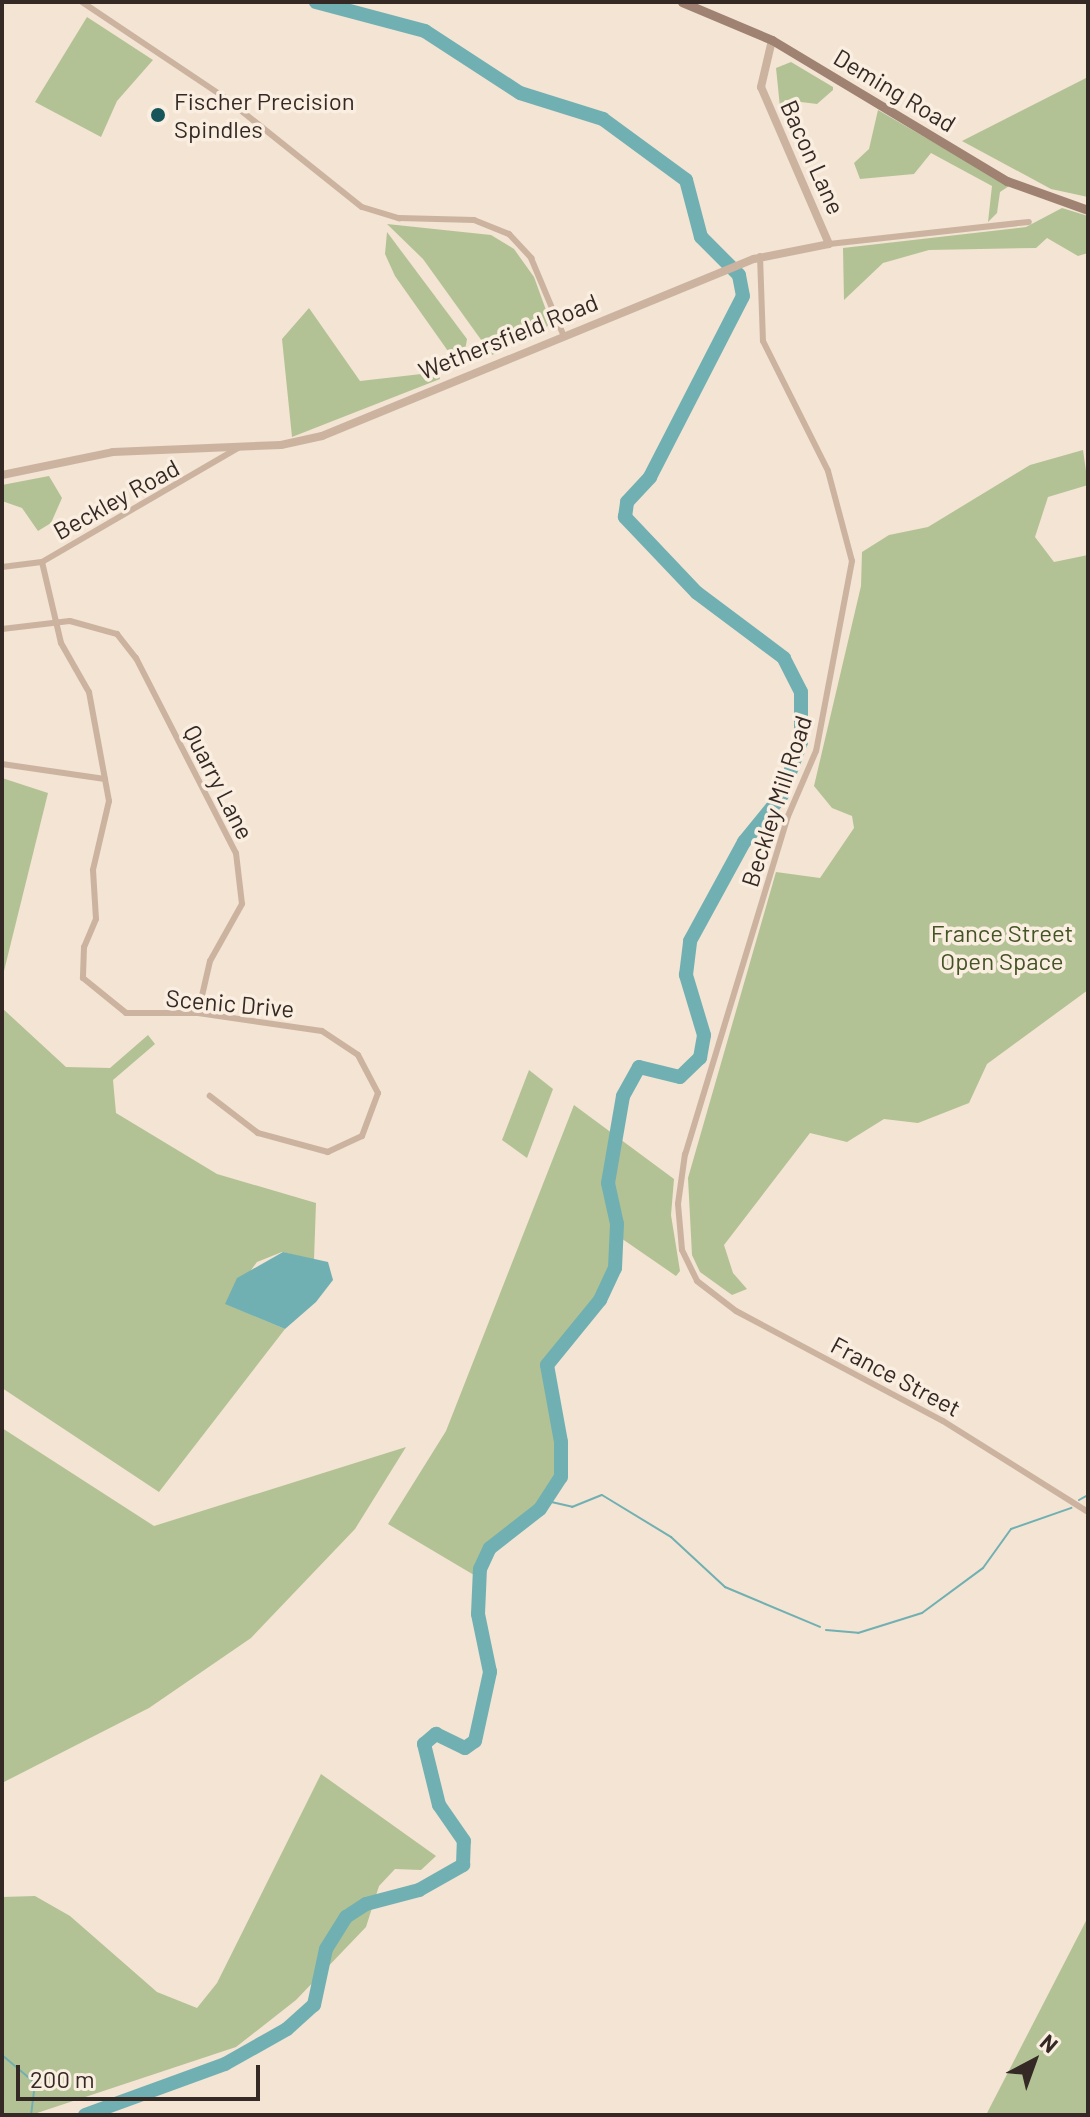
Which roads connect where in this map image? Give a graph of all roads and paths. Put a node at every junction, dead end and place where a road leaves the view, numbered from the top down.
1 (82, 2) edge
2 (682, 2) edge
3 (772, 40) junction
4 (1088, 210) edge
5 (1029, 222) dead end
6 (829, 244) junction
7 (760, 256) junction
8 (563, 334) junction
9 (241, 446) junction
10 (2, 475) edge
11 (42, 562) junction
12 (2, 567) edge
13 (56, 622) junction
14 (2, 629) edge
15 (2, 764) edge
16 (105, 779) junction
17 (198, 1013) junction
18 (210, 1096) dead end
19 (689, 1270) joint
20 (1088, 1512) edge

1 - 8 street
2 - 3 main road, Deming Road
3 - 4 main road, Deming Road
3 - 6 street, Bacon Lane
5 - 6 street, Wethersfield Road
6 - 7 street, Wethersfield Road
7 - 8 street, Wethersfield Road
7 - 19 street, Beckley Mill Road
8 - 9 street, Wethersfield Road
9 - 10 street, Wethersfield Road
9 - 11 street, Beckley Road
11 - 12 street, Beckley Road
11 - 13 street, Scenic Drive
13 - 14 street, Quarry Lane
13 - 16 street, Scenic Drive
13 - 17 street, Quarry Lane
15 - 16 street
16 - 17 street, Scenic Drive
17 - 18 street, Scenic Drive
19 - 20 street, France Street

